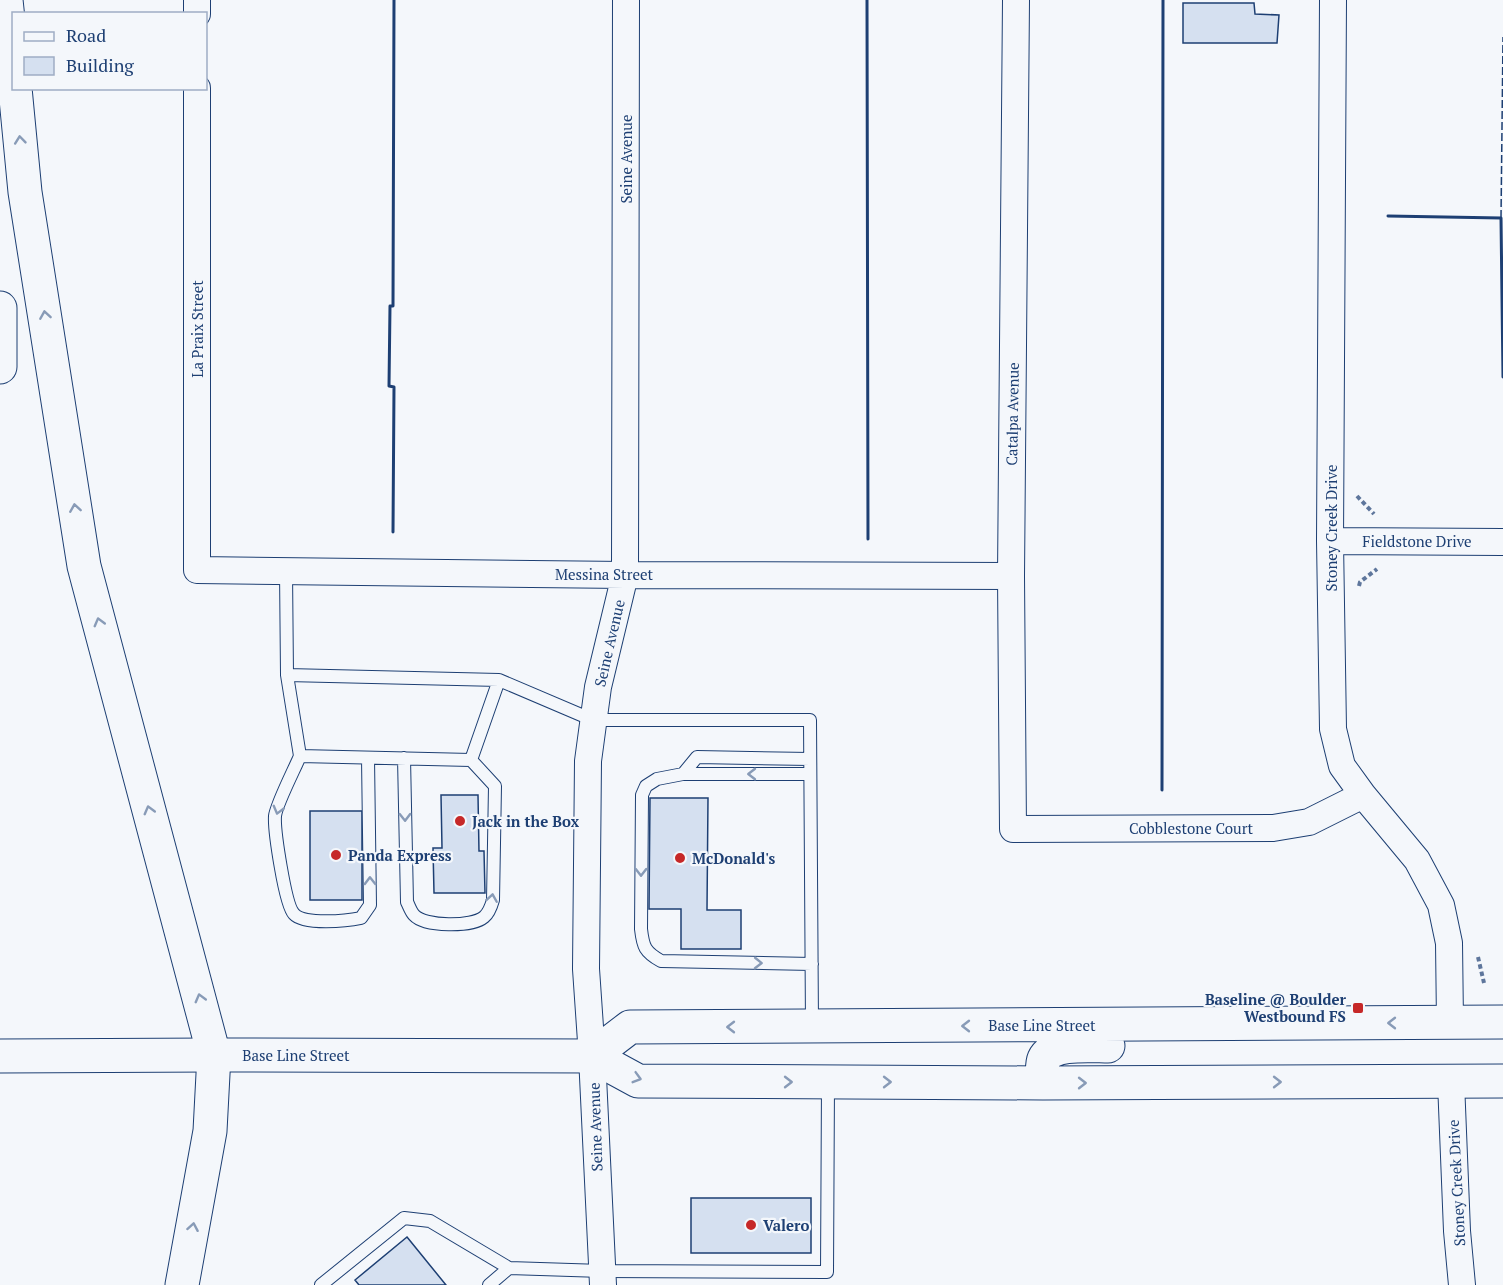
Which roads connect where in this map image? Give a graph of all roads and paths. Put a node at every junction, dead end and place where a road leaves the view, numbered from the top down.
1 (6, 0) edge
2 (626, 0) edge
3 (1016, 0) edge
4 (1333, 0) edge
5 (12, 57) edge
6 (15, 90) edge
7 (197, 90) edge
8 (0, 308) edge
9 (0, 367) edge
10 (1357, 485) dead end
11 (1376, 516) dead end
12 (1330, 541) junction
13 (1503, 542) edge
14 (1388, 569) dead end
15 (197, 570) joint
16 (286, 571) junction
17 (625, 575) junction
18 (1011, 576) junction
19 (1359, 594) dead end
20 (287, 675) junction
21 (499, 680) junction
22 (593, 720) junction
23 (300, 756) junction
24 (368, 758) junction
25 (404, 758) junction
26 (810, 759) junction
27 (471, 760) junction
28 (683, 774) junction
29 (810, 774) junction
30 (1363, 795) junction
31 (1013, 829) joint
32 (1476, 953) dead end
33 (812, 964) junction
34 (1484, 983) dead end
35 (1450, 1022) junction
36 (1503, 1022) edge
37 (1221, 1024) junction
38 (812, 1027) junction
39 (214, 1055) junction
40 (0, 1056) edge
41 (592, 1056) junction
42 (1503, 1081) edge
43 (828, 1082) junction
44 (1451, 1082) junction
45 (1043, 1083) junction
46 (509, 1268) junction
47 (602, 1278) edge
48 (182, 1285) edge
49 (321, 1285) edge
50 (489, 1285) edge
51 (1462, 1285) edge

1 - 5 main road
2 - 17 street, Seine Avenue
3 - 18 street, Catalpa Avenue
4 - 12 street, Stoney Creek Drive
39 -> 6 main road
7 - 15 street, La Praix Street
8 - 9 main road
10 - 11 path
12 - 13 street, Fieldstone Drive
12 - 30 street, Stoney Creek Drive
14 - 19 path
15 - 16 street, Messina Street
16 - 17 street, Messina Street
16 - 20 lane
17 - 18 street, Messina Street
17 - 22 street, Seine Avenue
18 - 31 street, Catalpa Avenue
20 - 21 lane
20 - 23 lane
21 - 22 lane
21 - 27 lane
22 - 26 lane
22 - 41 street, Seine Avenue
23 - 24 lane
23 -> 24 lane
24 - 25 lane
25 - 27 lane
25 -> 27 lane
26 - 28 lane
26 - 29 lane
29 -> 28 lane
28 -> 33 lane
29 - 33 lane
30 - 31 street, Cobblestone Court
30 - 35 street, Stoney Creek Drive
32 - 34 path
33 - 38 lane
35 - 36 main road, Base Line Street
35 -> 37 main road, Base Line Street
37 -> 38 main road, Base Line Street
37 - 45 main road
38 -> 41 main road, Base Line Street
39 - 40 main road, Base Line Street
39 - 41 main road, Base Line Street
48 -> 39 main road
41 -> 43 main road, Base Line Street
41 - 47 street, Seine Avenue
42 - 44 main road, Base Line Street
43 -> 45 main road, Base Line Street
43 - 47 lane
45 -> 44 main road, Base Line Street
44 - 51 street, Stoney Creek Drive
46 - 47 lane
46 - 49 lane
46 - 50 lane

